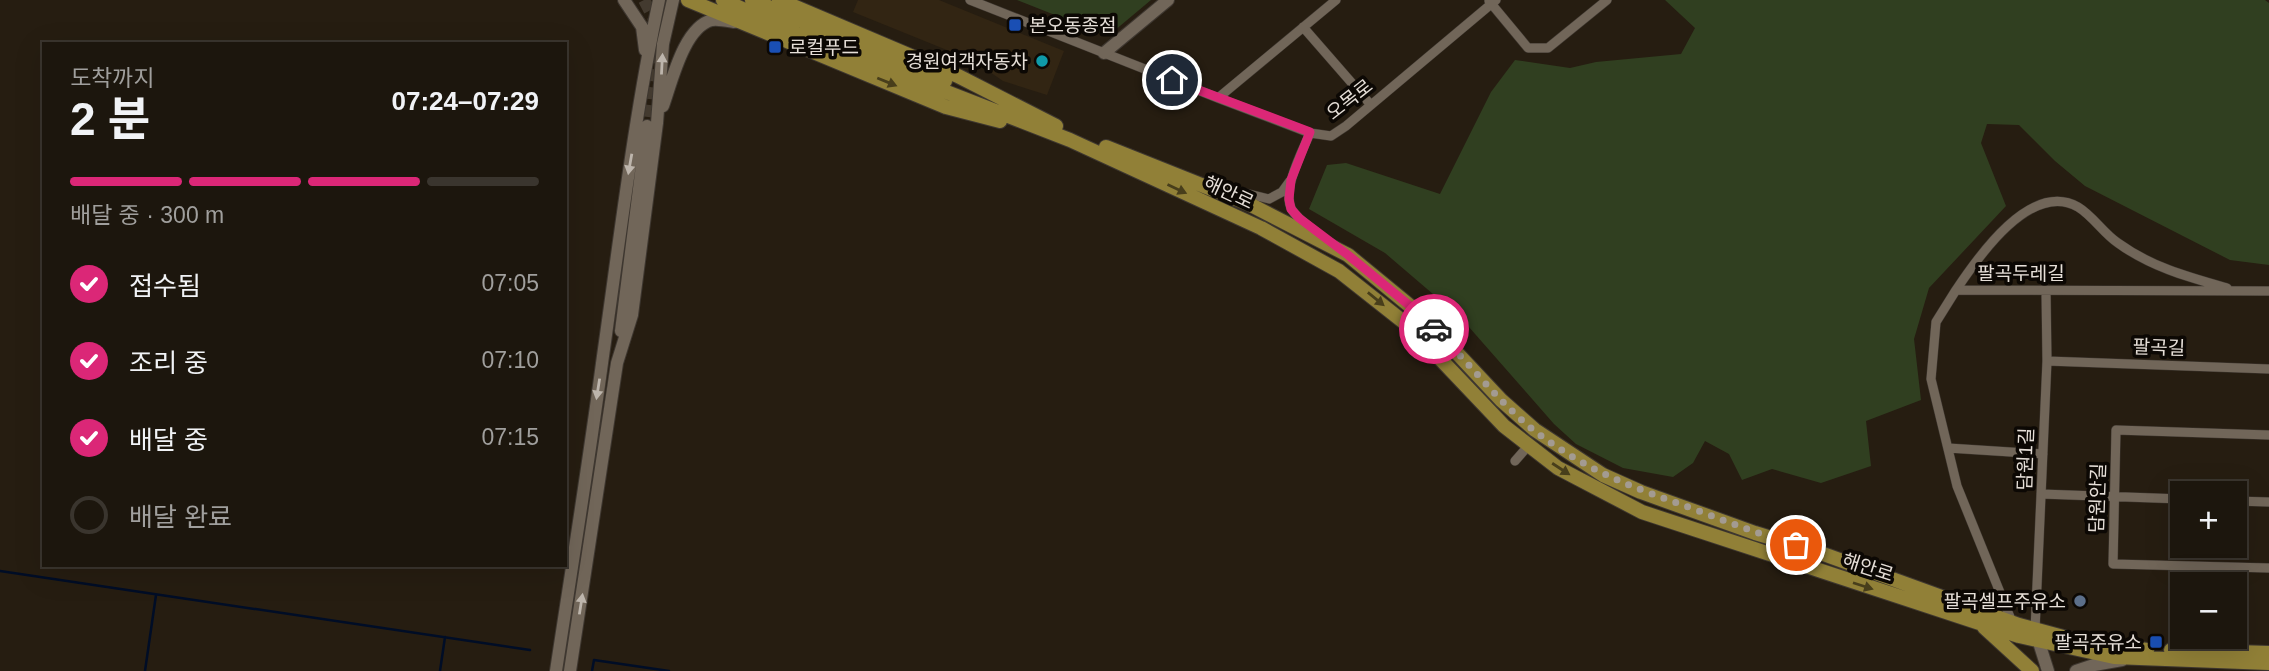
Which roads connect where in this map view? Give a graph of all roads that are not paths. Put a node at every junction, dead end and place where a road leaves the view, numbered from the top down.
1 (624, 0) edge
2 (659, 0) edge
3 (673, 0) edge
4 (723, 0) edge
5 (752, 0) edge
6 (779, 0) edge
7 (970, 0) edge
8 (1168, 0) edge
9 (1336, 0) edge
10 (1607, 0) edge
11 (694, 1) edge
12 (1492, 1) edge
13 (741, 22) junction
14 (1303, 27) junction
15 (800, 28) junction
16 (1104, 53) junction
17 (645, 64) junction
18 (1218, 98) junction
19 (1371, 105) junction
20 (652, 125) junction
21 (1310, 132) junction
22 (1068, 136) junction
23 (1291, 180) junction
24 (1222, 193) junction
25 (1339, 251) junction
26 (1956, 290) junction
27 (2269, 290) edge
28 (2046, 291) junction
29 (2241, 291) junction
30 (2047, 361) junction
31 (2269, 369) edge
32 (2269, 435) edge
33 (1529, 445) junction
34 (1948, 448) junction
35 (2043, 454) junction
36 (1515, 461) dead end
37 (2041, 494) junction
38 (2114, 497) junction
39 (2170, 499) edge
40 (2247, 501) edge
41 (2269, 502) edge
42 (2269, 568) edge
43 (1977, 622) junction
44 (2011, 622) junction
45 (2036, 635) junction
46 (2269, 653) edge
47 (2131, 658) junction
48 (2269, 663) edge
49 (556, 671) edge
50 (570, 671) edge
51 (2032, 671) edge
52 (2048, 671) edge
53 (2076, 671) edge

1 - 17 main road
2 - 17 main road
20 -> 3 main road
4 - 15 main road
5 - 15 main road
6 - 22 main road
7 - 16 street, 오목로
8 - 16 main road
9 - 14 street
10 - 12 street, 오목로
11 - 13 main road
12 - 19 street, 오목로
13 - 20 main road
13 -> 22 main road
14 - 18 street
14 - 19 street
15 - 22 main road, 해안로
16 - 18 street, 오목로
17 -> 49 main road
18 - 21 street, 오목로
19 - 21 street, 오목로
50 -> 20 main road
21 - 23 street
22 - 24 main road, 해안로
22 -> 33 main road, 해안로
23 - 24 street
23 - 25 street
24 - 25 main road, 해안로
25 - 44 main road, 해안로
26 - 28 street, 팔곡두레길
26 - 29 street
26 - 34 street, 팔곡두레길
27 - 29 street, 팔곡두레길
28 - 29 street, 팔곡두레길
28 - 30 street, 담원1길
30 - 31 street, 팔곡길
30 - 35 street, 담원1길
32 - 38 street, 담원안길
33 - 36 street
33 -> 43 main road, 해안로
34 - 35 street
34 - 44 street, 팔곡두레길
35 - 37 street, 담원1길
37 - 38 street
37 - 45 street, 담원1길
38 - 39 street
38 - 42 street, 담원안길
40 - 41 street
43 - 45 main road, 해안로
43 - 51 main road
44 - 45 main road, 해안로
45 - 46 main road, 해안로
45 - 47 main road, 해안로
45 - 52 main road
47 - 48 main road, 해안로
47 - 53 main road

